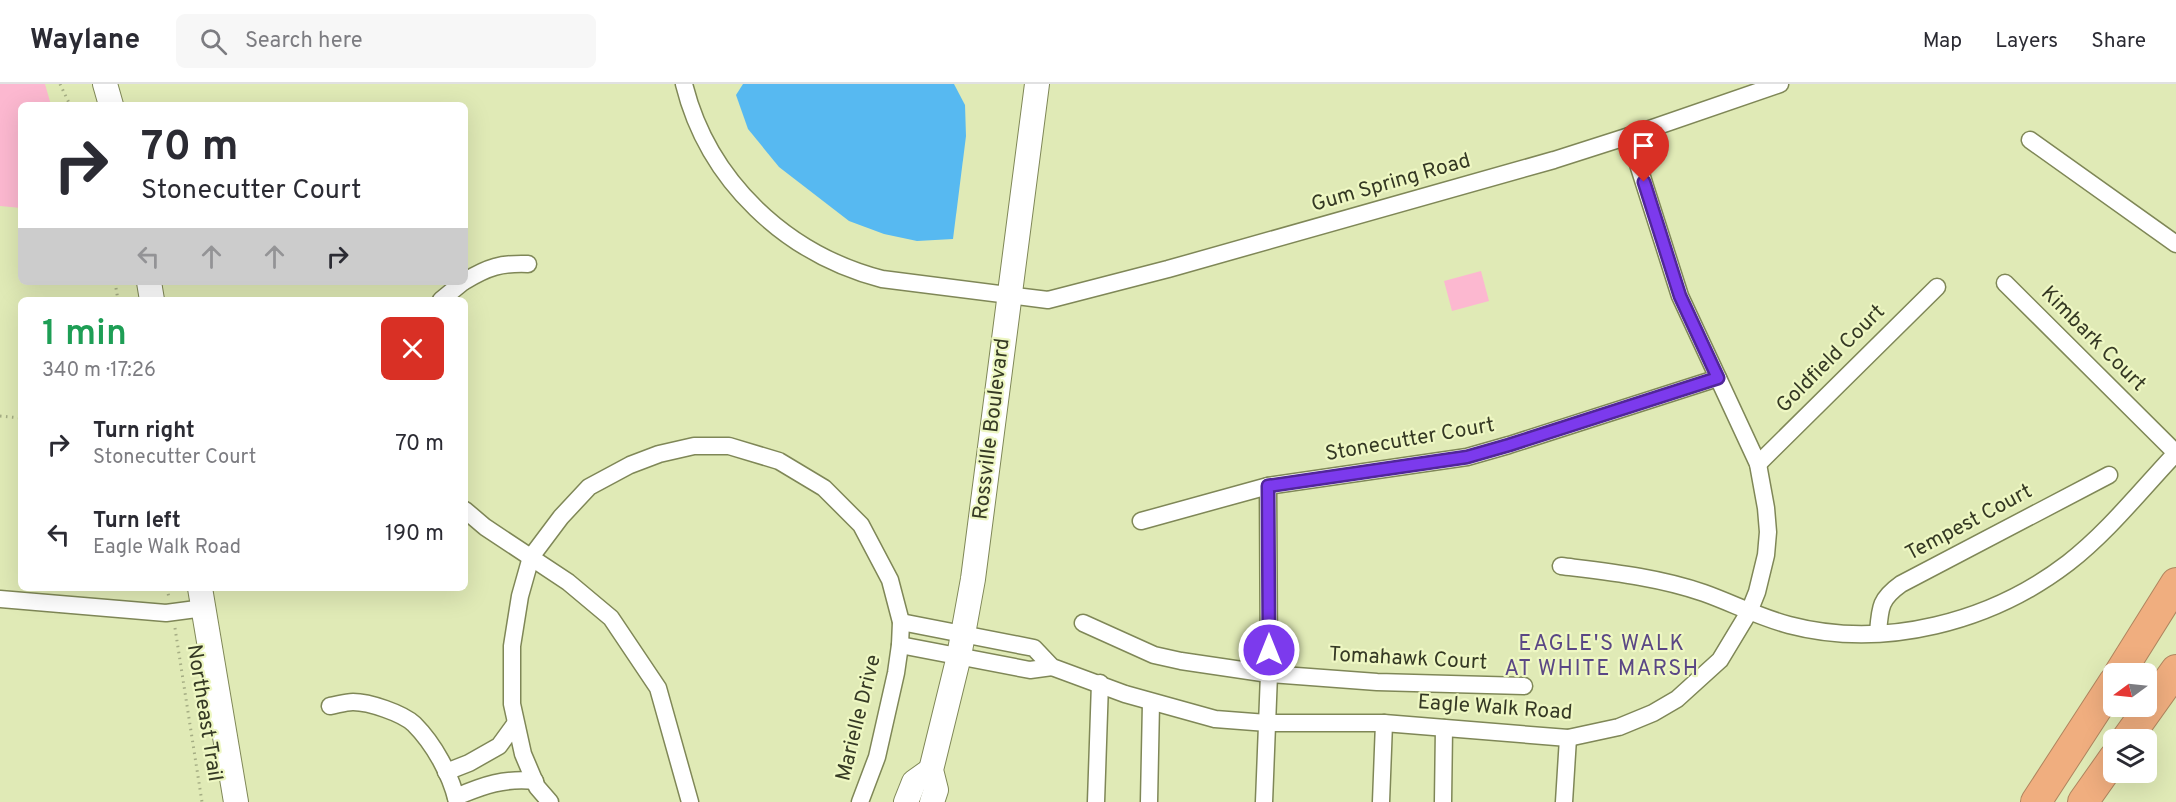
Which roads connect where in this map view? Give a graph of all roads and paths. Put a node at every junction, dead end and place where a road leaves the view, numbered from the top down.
1 (60, 84) edge
2 (105, 84) edge
3 (684, 84) edge
4 (1037, 84) edge
5 (1780, 84) edge
6 (69, 102) edge
7 (110, 102) edge
8 (1629, 136) junction
9 (2030, 140) dead end
10 (2176, 244) edge
11 (528, 264) dead end
12 (468, 280) edge
13 (2004, 283) dead end
14 (460, 285) edge
15 (1937, 287) dead end
16 (1009, 296) junction
17 (445, 297) edge
18 (1718, 378) junction
19 (0, 416) edge
20 (18, 418) edge
21 (2176, 453) edge
22 (1758, 464) junction
23 (2109, 475) dead end
24 (1268, 486) junction
25 (468, 513) edge
26 (1141, 522) dead end
27 (531, 557) junction
28 (1561, 566) dead end
29 (2176, 583) edge
30 (202, 598) edge
31 (0, 599) edge
32 (1749, 612) junction
33 (901, 622) junction
34 (1083, 622) dead end
35 (176, 629) dead end
36 (963, 633) junction
37 (1878, 633) junction
38 (900, 645) junction
39 (2176, 652) edge
40 (959, 656) junction
41 (2126, 663) edge
42 (1052, 667) junction
43 (2176, 670) edge
44 (1269, 674) junction
45 (1100, 683) junction
46 (2157, 683) edge
47 (1524, 686) dead end
48 (2103, 699) edge
49 (1151, 703) junction
50 (330, 706) dead end
51 (1267, 723) junction
52 (1384, 723) junction
53 (515, 724) junction
54 (1444, 728) junction
55 (2133, 729) edge
56 (1568, 738) junction
57 (931, 770) junction
58 (446, 772) junction
59 (2103, 773) edge
60 (535, 781) junction
61 (457, 800) edge
62 (202, 802) edge
63 (236, 802) edge
64 (550, 802) edge
65 (690, 802) edge
66 (860, 802) edge
67 (906, 802) edge
68 (932, 802) edge
69 (1096, 802) edge
70 (1149, 802) edge
71 (1264, 802) edge
72 (1381, 802) edge
73 (1443, 802) edge
74 (1564, 802) edge
75 (2036, 802) edge
76 (2083, 802) edge

1 - 6 path
2 - 7 main road
3 - 16 street, Gum Spring Road
4 - 16 main road, Rossville Boulevard
5 - 8 street, Gum Spring Road
8 - 16 street, Gum Spring Road
8 - 18 street, Eagle Walk Road
9 - 10 street
11 - 12 street
13 - 21 street, Kimbark Court
14 - 17 street
15 - 22 street, Goldfield Court
16 - 36 main road, Rossville Boulevard
18 - 22 street, Eagle Walk Road
18 - 24 street, Stonecutter Court
19 - 20 path
21 - 37 street
22 - 32 street, Eagle Walk Road
23 - 37 street, Tempest Court
24 - 26 street, Stonecutter Court
24 - 44 street
25 - 27 street
27 - 33 street, Marielle Drive
27 - 53 street
27 - 65 street
28 - 32 street
29 - 41 highway
30 - 31 street
30 - 63 main road
32 - 37 street
32 - 56 street, Eagle Walk Road
33 - 36 street
33 - 38 street, Marielle Drive
34 - 44 street, Tomahawk Court
35 - 62 path, Northeast Trail
36 - 40 main road, Rossville Boulevard
36 - 42 street, Eagle Walk Road
38 - 40 street, Marielle Drive
38 - 66 street, Marielle Drive
39 - 46 highway
40 - 42 street, Eagle Walk Road
40 - 57 main road, Rossville Boulevard
42 - 45 street, Eagle Walk Road
43 - 55 highway
44 - 47 street, Tomahawk Court
44 - 51 street
45 - 49 street, Eagle Walk Road
45 - 69 street
48 - 75 highway
49 - 51 street, Eagle Walk Road
49 - 70 street
50 - 58 street
51 - 52 street, Eagle Walk Road
51 - 71 street
52 - 54 street, Eagle Walk Road
52 - 72 street
53 - 58 street
53 - 60 street
54 - 56 street, Eagle Walk Road
54 - 73 street
56 - 74 street
57 - 67 main road
57 - 68 main road, Rossville Boulevard
58 - 61 street
59 - 76 highway
60 - 61 street
60 - 64 street

